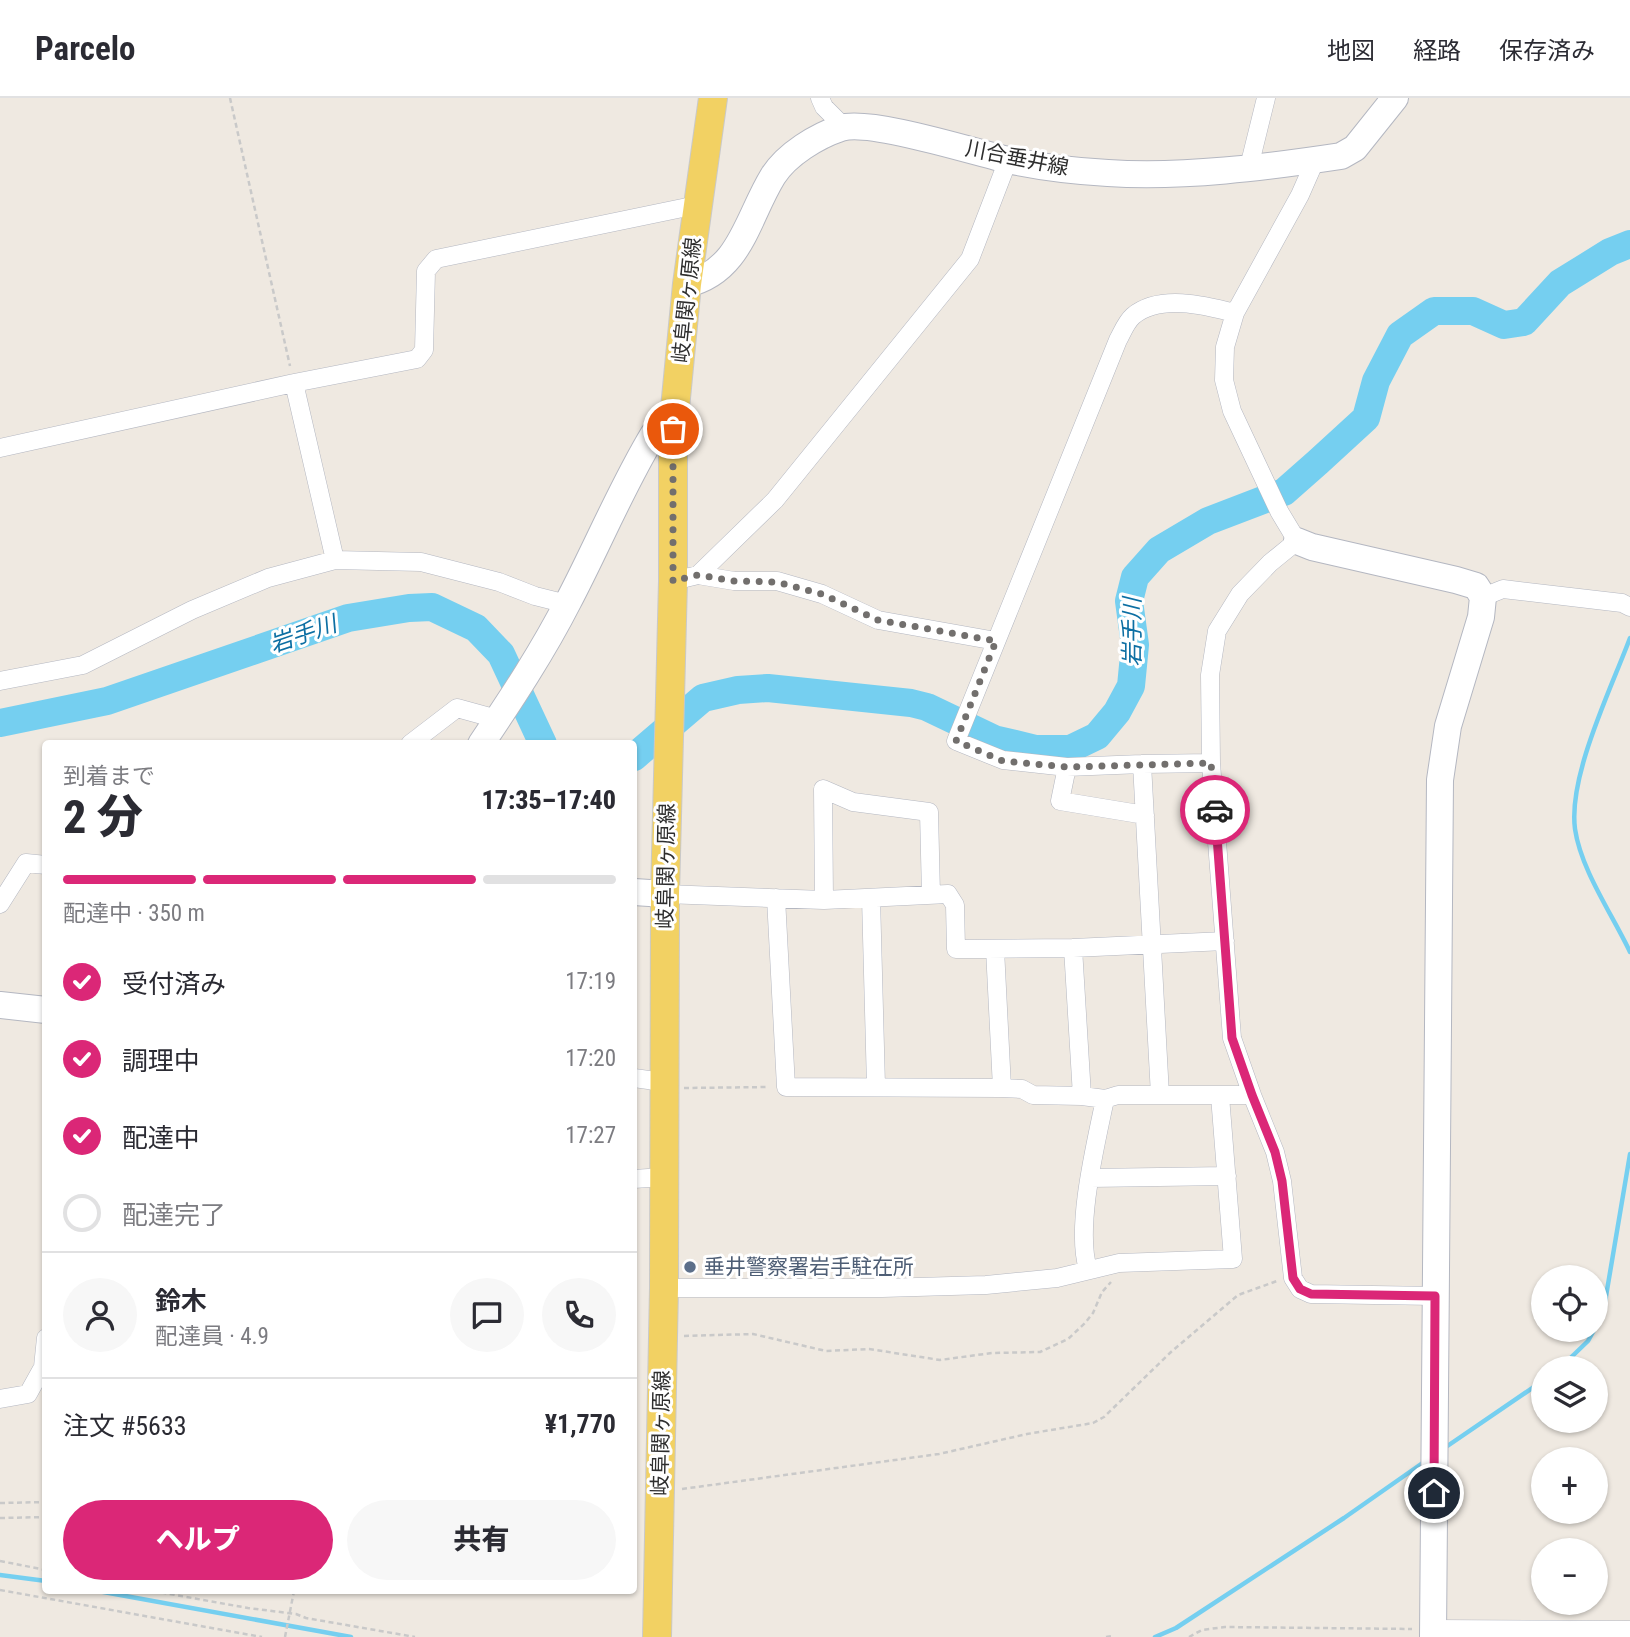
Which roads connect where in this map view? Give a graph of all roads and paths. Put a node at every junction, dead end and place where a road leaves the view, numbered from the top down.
1 (230, 98) edge
2 (713, 98) edge
3 (820, 98) edge
4 (1266, 98) edge
5 (1395, 98) edge
6 (844, 127) junction
7 (1008, 160) junction
8 (1312, 160) junction
9 (1250, 167) junction
10 (697, 205) junction
11 (687, 284) junction
12 (1235, 313) junction
13 (294, 383) junction
14 (673, 429) junction
15 (0, 448) edge
16 (1297, 541) junction
17 (335, 560) junction
18 (686, 578) junction
19 (1483, 597) junction
20 (568, 604) junction
21 (1630, 607) edge
22 (996, 641) junction
23 (0, 681) edge
24 (500, 715) junction
25 (415, 740) edge
26 (484, 740) edge
27 (1211, 763) junction
28 (1142, 764) junction
29 (1067, 767) junction
30 (1145, 815) junction
31 (42, 865) edge
32 (637, 892) edge
33 (665, 894) junction
34 (931, 895) junction
35 (776, 898) junction
36 (871, 898) junction
37 (824, 900) junction
38 (0, 904) edge
39 (1225, 941) junction
40 (1153, 944) junction
41 (995, 948) junction
42 (1073, 948) junction
43 (0, 1005) edge
44 (42, 1010) edge
45 (637, 1079) edge
46 (663, 1085) junction
47 (876, 1086) junction
48 (786, 1087) junction
49 (1002, 1088) junction
50 (1160, 1095) junction
51 (1252, 1095) junction
52 (1082, 1096) junction
53 (1220, 1096) junction
54 (1105, 1099) junction
55 (1227, 1176) junction
56 (663, 1177) junction
57 (1090, 1178) junction
58 (637, 1179) edge
59 (1119, 1264) junction
60 (1088, 1269) junction
61 (1293, 1278) junction
62 (664, 1288) junction
63 (1435, 1296) junction
64 (663, 1336) junction
65 (42, 1369) edge
66 (0, 1399) edge
67 (660, 1492) junction
68 (42, 1502) edge
69 (0, 1503) edge
70 (42, 1517) edge
71 (0, 1518) edge
72 (0, 1561) edge
73 (42, 1569) edge
74 (0, 1590) edge
75 (170, 1594) edge
76 (293, 1594) edge
77 (290, 1613) junction
78 (1630, 1630) edge
79 (1433, 1633) edge
80 (1112, 1636) edge
81 (261, 1637) edge
82 (285, 1637) edge
83 (415, 1637) edge
84 (657, 1637) edge
85 (1106, 1637) edge
86 (1189, 1637) edge

1 - 13 path
2 - 10 main road, 岐阜関ヶ原線
3 - 6 street
4 - 9 street
5 - 8 street, 川合垂井線
6 - 7 street, 川合垂井線
6 - 11 street
7 - 9 street, 川合垂井線
7 - 18 street
8 - 9 street, 川合垂井線
8 - 12 street
10 - 11 main road, 岐阜関ヶ原線
10 - 13 street
11 - 14 main road, 岐阜関ヶ原線
12 - 16 street
12 - 22 street
13 - 15 street
13 - 17 street
14 - 18 main road, 岐阜関ヶ原線
14 - 20 street
16 - 19 street
16 - 27 street
17 - 20 street
17 - 23 street
18 - 22 street
18 - 33 main road, 岐阜関ヶ原線
19 - 21 street
19 - 63 street
20 - 24 street
22 - 29 street
24 - 25 street
24 - 26 street
27 - 28 street
27 - 39 street
28 - 29 street
28 - 30 street
29 - 30 street
30 - 40 street
31 - 38 street
32 - 33 street
33 - 35 street
33 - 46 main road, 岐阜関ヶ原線
34 - 36 street
34 - 37 street
34 - 41 street
35 - 37 street
35 - 48 street
36 - 37 street
36 - 47 street
39 - 40 street
39 - 51 street
40 - 42 street
40 - 50 street
41 - 42 street
41 - 49 street
42 - 52 street
43 - 44 street
45 - 46 street
46 - 48 path
46 - 56 main road, 岐阜関ヶ原線
47 - 48 street
47 - 49 street
49 - 52 street
50 - 53 street
50 - 54 street
51 - 53 street
51 - 61 street
52 - 54 street
53 - 55 street
54 - 57 street
55 - 57 street
55 - 59 street
56 - 58 street
56 - 62 main road, 岐阜関ヶ原線
57 - 60 street
59 - 60 street
59 - 64 path
60 - 62 street
61 - 63 street
61 - 67 path
62 - 64 main road, 岐阜関ヶ原線
63 - 79 street
64 - 67 main road, 岐阜関ヶ原線
65 - 66 street
67 - 84 main road, 岐阜関ヶ原線
68 - 69 path
70 - 71 path
72 - 73 path
74 - 81 path
75 - 77 path
76 - 77 path
77 - 82 path
77 - 83 path
78 - 79 street
79 - 86 path
80 - 85 path

